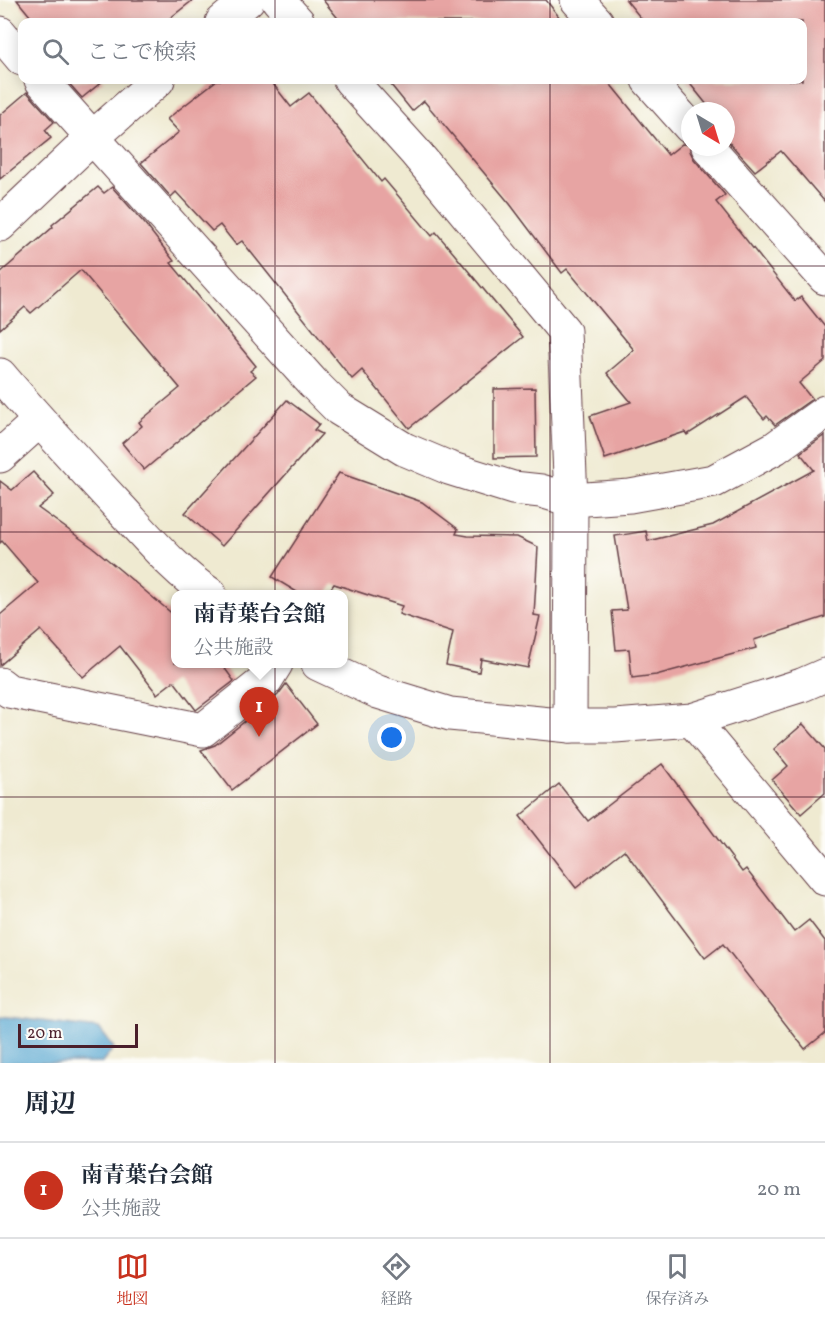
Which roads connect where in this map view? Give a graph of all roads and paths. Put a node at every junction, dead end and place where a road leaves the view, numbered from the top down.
1 (248, 0) edge
2 (278, 0) edge
3 (578, 0) edge
4 (227, 18) edge
5 (294, 18) edge
6 (594, 18) edge
7 (0, 33) edge
8 (18, 54) edge
9 (44, 84) edge
10 (153, 84) edge
11 (354, 84) edge
12 (652, 84) edge
13 (681, 117) edge
14 (92, 138) junction
15 (716, 156) edge
16 (0, 225) edge
17 (825, 279) edge
18 (0, 375) edge
19 (825, 412) edge
20 (39, 421) junction
21 (0, 456) edge
22 (571, 500) junction
23 (203, 590) edge
24 (273, 668) edge
25 (328, 668) edge
26 (825, 675) edge
27 (0, 684) edge
28 (692, 720) junction
29 (570, 726) junction
30 (825, 879) edge

1 - 4 street
2 - 5 street
3 - 6 street
7 - 8 street
9 - 14 street
10 - 14 street
11 - 22 street
12 - 13 street
14 - 16 street
14 - 22 street
15 - 17 street
18 - 20 street
19 - 22 street
20 - 21 street
20 - 23 street
22 - 29 street
24 - 27 street
25 - 29 street
26 - 28 street
28 - 29 street
28 - 30 street

